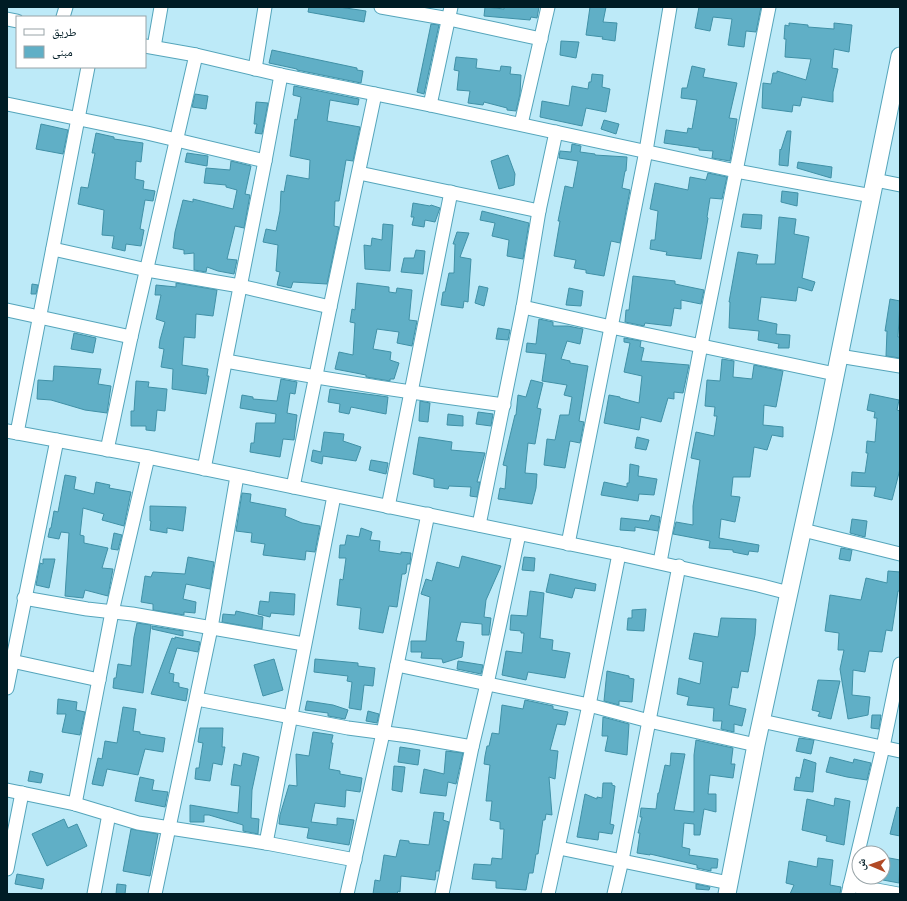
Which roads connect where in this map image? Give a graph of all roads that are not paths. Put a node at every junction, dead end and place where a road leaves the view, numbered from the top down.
1 (161, 7) edge
2 (265, 7) edge
3 (381, 7) edge
4 (548, 7) edge
5 (670, 7) edge
6 (769, 7) edge
7 (450, 13) edge
8 (541, 39) junction
9 (149, 46) edge
10 (196, 55) junction
11 (900, 56) edge
12 (88, 68) edge
13 (255, 69) junction
14 (281, 75) junction
15 (375, 94) junction
16 (7, 104) edge
17 (430, 105) junction
18 (79, 119) junction
19 (521, 124) junction
20 (556, 132) junction
21 (176, 141) junction
22 (646, 151) junction
23 (266, 161) junction
24 (736, 171) junction
25 (359, 173) junction
26 (900, 185) edge
27 (874, 188) junction
28 (451, 192) junction
29 (538, 211) junction
30 (53, 249) junction
31 (147, 270) junction
32 (240, 286) junction
33 (330, 307) junction
34 (523, 307) junction
35 (7, 310) edge
36 (40, 317) junction
37 (612, 328) junction
38 (131, 337) junction
39 (701, 345) junction
40 (839, 356) junction
41 (226, 361) junction
42 (900, 366) edge
43 (835, 374) junction
44 (316, 378) junction
45 (411, 393) junction
46 (504, 405) junction
47 (12, 432) edge
48 (57, 440) junction
49 (107, 450) junction
50 (148, 457) junction
51 (204, 469) junction
52 (237, 476) junction
53 (293, 487) junction
54 (334, 496) junction
55 (388, 507) junction
56 (428, 514) junction
57 (479, 525) junction
58 (803, 530) junction
59 (519, 534) junction
60 (568, 544) junction
61 (619, 554) junction
62 (900, 554) edge
63 (660, 562) junction
64 (679, 566) junction
65 (789, 593) junction
66 (24, 598) junction
67 (112, 612) junction
68 (211, 628) junction
69 (304, 644) junction
70 (10, 661) edge
71 (900, 664) edge
72 (397, 665) junction
73 (99, 680) junction
74 (487, 684) junction
75 (7, 688) edge
76 (197, 699) junction
77 (589, 705) junction
78 (290, 716) junction
79 (649, 720) junction
80 (762, 721) junction
81 (383, 733) junction
82 (756, 745) junction
83 (472, 747) junction
84 (883, 747) junction
85 (900, 751) edge
86 (7, 790) edge
87 (22, 793) junction
88 (75, 804) junction
89 (109, 814) junction
90 (170, 828) junction
91 (266, 843) junction
92 (559, 848) junction
93 (355, 860) junction
94 (622, 860) junction
95 (7, 869) edge
96 (728, 888) edge
97 (849, 889) edge
98 (94, 894) edge
99 (155, 894) edge
100 (347, 894) edge
101 (442, 894) edge
102 (548, 894) edge
103 (614, 894) edge
104 (898, 894) edge

1 - 9 street
2 - 13 street
3 - 7 street
4 - 8 street
5 - 22 street
6 - 24 street
7 - 8 street
7 - 17 street
8 - 19 street
9 - 10 street
10 - 13 street
10 - 21 street
11 - 27 main road
12 - 18 street
13 - 14 street
14 - 15 street
14 - 23 street
15 - 17 street
15 - 25 street
16 - 18 street
17 - 19 street
18 - 21 street
18 - 30 street
19 - 20 street
20 - 22 street
20 - 29 street
21 - 23 street
21 - 31 street
22 - 24 street
22 - 37 street
23 - 32 street
24 - 27 street
24 - 39 street
25 - 28 street
25 - 33 street
26 - 27 street
27 - 40 main road
28 - 29 street
28 - 45 street
29 - 34 street
30 - 31 street
30 - 36 street
31 - 32 street
31 - 38 street
32 - 33 street
32 - 41 street
33 - 44 street
34 - 37 street
34 - 46 street
35 - 36 street
36 - 38 street
36 - 47 street
37 - 39 street
37 - 60 street
38 - 49 street
39 - 43 street
39 - 63 street
40 - 42 street
40 - 43 main road
41 - 44 street
41 - 51 street
43 - 58 main road
44 - 45 street
44 - 53 street
45 - 46 street
45 - 55 street
46 - 57 street
47 - 48 street
48 - 49 street
48 - 66 street
49 - 50 street
50 - 51 street
50 - 67 street
51 - 52 street
52 - 53 street
52 - 68 street
53 - 54 street
54 - 55 street
54 - 69 street
55 - 56 street
56 - 57 street
56 - 72 street
57 - 59 street
58 - 62 street
58 - 65 main road
59 - 60 street
59 - 74 street
60 - 61 street
61 - 63 street
61 - 77 street
63 - 64 street
64 - 65 street
64 - 79 street
65 - 80 main road
66 - 67 street
66 - 70 street
67 - 68 street
67 - 73 street
68 - 69 street
68 - 76 street
69 - 78 street
70 - 73 street
70 - 75 street
71 - 84 street
72 - 74 street
72 - 81 street
73 - 88 street
74 - 77 street
74 - 83 street
76 - 78 street
76 - 90 street
77 - 79 street
77 - 92 street
78 - 81 street
78 - 91 street
79 - 82 street
79 - 94 street
80 - 82 main road
80 - 84 street
81 - 83 street
81 - 93 street
82 - 96 main road
83 - 101 street
84 - 85 street
84 - 97 street
86 - 87 street
87 - 88 street
87 - 95 street
88 - 89 street
89 - 90 street
89 - 98 street
90 - 91 street
90 - 99 street
91 - 93 street
92 - 94 street
92 - 102 street
93 - 100 street
94 - 96 street
94 - 103 street
97 - 104 street

